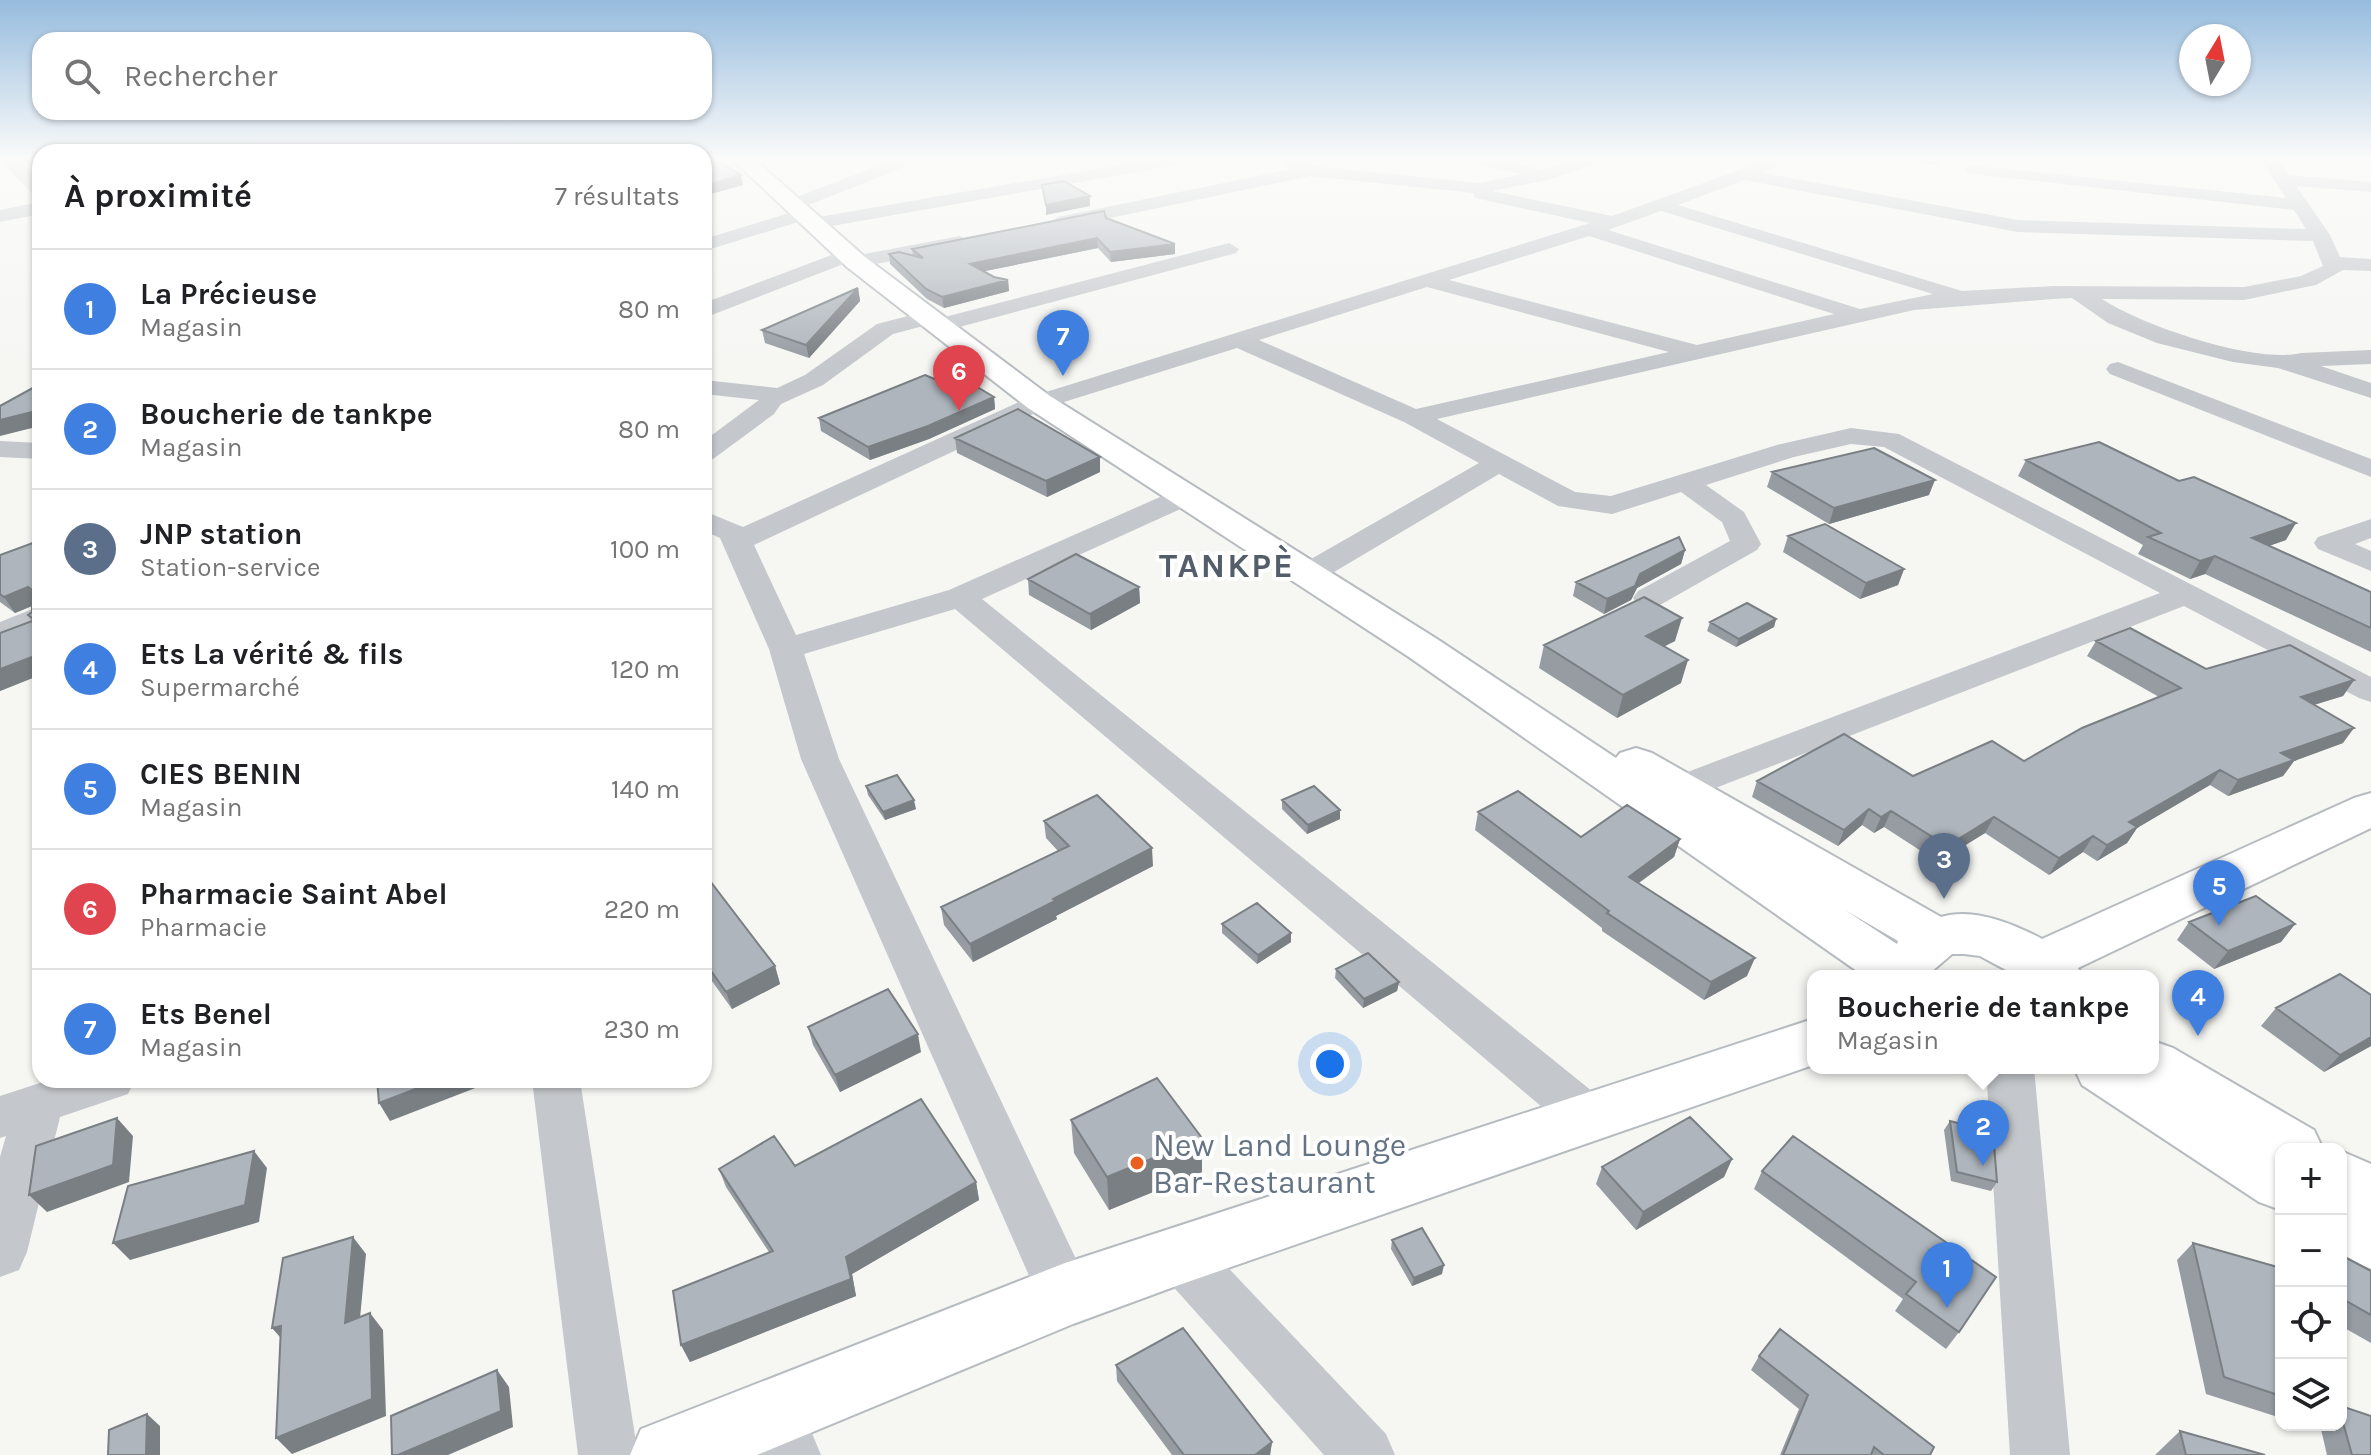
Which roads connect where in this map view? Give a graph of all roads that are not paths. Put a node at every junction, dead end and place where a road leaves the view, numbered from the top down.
1 (761, 227) edge
2 (819, 227) edge
3 (1599, 227) edge
4 (1733, 227) edge
5 (2048, 227) edge
6 (2314, 227) edge
7 (1589, 230) junction
8 (2320, 235) junction
9 (980, 238) edge
10 (712, 242) edge
11 (1229, 249) dead end
12 (852, 259) junction
13 (2332, 263) junction
14 (2371, 265) edge
15 (1428, 281) junction
16 (2077, 292) junction
17 (1962, 296) junction
18 (712, 308) edge
19 (1855, 314) junction
20 (932, 322) junction
21 (1239, 340) junction
22 (1694, 351) junction
23 (2371, 357) edge
24 (2282, 361) junction
25 (2118, 369) dead end
26 (712, 388) edge
27 (2371, 391) edge
28 (772, 399) junction
29 (1039, 402) junction
30 (1413, 417) junction
31 (712, 447) edge
32 (0, 449) edge
33 (32, 451) edge
34 (1499, 463) junction
35 (2371, 469) edge
36 (1685, 482) junction
37 (1186, 496) junction
38 (712, 523) edge
39 (2371, 528) edge
40 (737, 541) junction
41 (2371, 562) edge
42 (1308, 574) junction
43 (2184, 595) junction
44 (960, 597) junction
45 (1649, 598) edge
46 (32, 620) edge
47 (0, 634) edge
48 (1423, 648) junction
49 (786, 649) junction
50 (2371, 691) edge
51 (1682, 788) junction
52 (2371, 809) edge
53 (1919, 964) edge
54 (2048, 969) edge
55 (1807, 1044) edge
56 (2159, 1069) edge
57 (2010, 1074) edge
58 (2112, 1074) edge
59 (87, 1088) edge
60 (557, 1088) edge
61 (19, 1111) edge
62 (1586, 1115) junction
63 (2282, 1143) edge
64 (2275, 1178) edge
65 (2347, 1183) edge
66 (2371, 1197) edge
67 (2347, 1224) edge
68 (2371, 1239) edge
69 (0, 1252) edge
70 (1179, 1254) junction
71 (1065, 1295) junction
72 (782, 1433) edge
73 (608, 1455) edge
74 (667, 1455) edge
75 (1365, 1455) edge
76 (2040, 1455) edge

1 - 10 street
2 - 12 street
3 - 7 street
4 - 17 street
5 - 8 street
6 - 8 street
7 - 15 street
7 - 19 street
8 - 13 street
9 - 12 street
11 - 20 street
12 - 18 street
12 - 20 street
13 - 14 street
13 - 16 street
15 - 21 street
15 - 22 street
16 - 17 street
16 - 24 street
17 - 19 street
19 - 22 street
20 - 28 street
20 - 29 street
21 - 29 street
21 - 30 street
22 - 30 street
23 - 24 street
24 - 27 street
25 - 35 street
26 - 28 street
28 - 31 street
29 - 37 street
29 - 40 street
30 - 34 street
32 - 33 street
34 - 36 street
34 - 42 street
36 - 43 street
36 - 45 street
37 - 42 street
37 - 44 street
38 - 40 street
39 - 41 street
40 - 49 street
42 - 48 street
43 - 50 street
43 - 51 street
44 - 49 street
44 - 62 street
46 - 47 street
48 - 51 street
48 - 53 street
49 - 71 street
51 - 53 street
52 - 54 street
53 - 54 street
55 - 62 street
56 - 63 street
57 - 76 street
58 - 64 street
59 - 61 street
60 - 73 street
61 - 69 street
62 - 70 street
65 - 66 street
67 - 68 street
70 - 71 street
70 - 75 street
71 - 72 street
72 - 74 street

